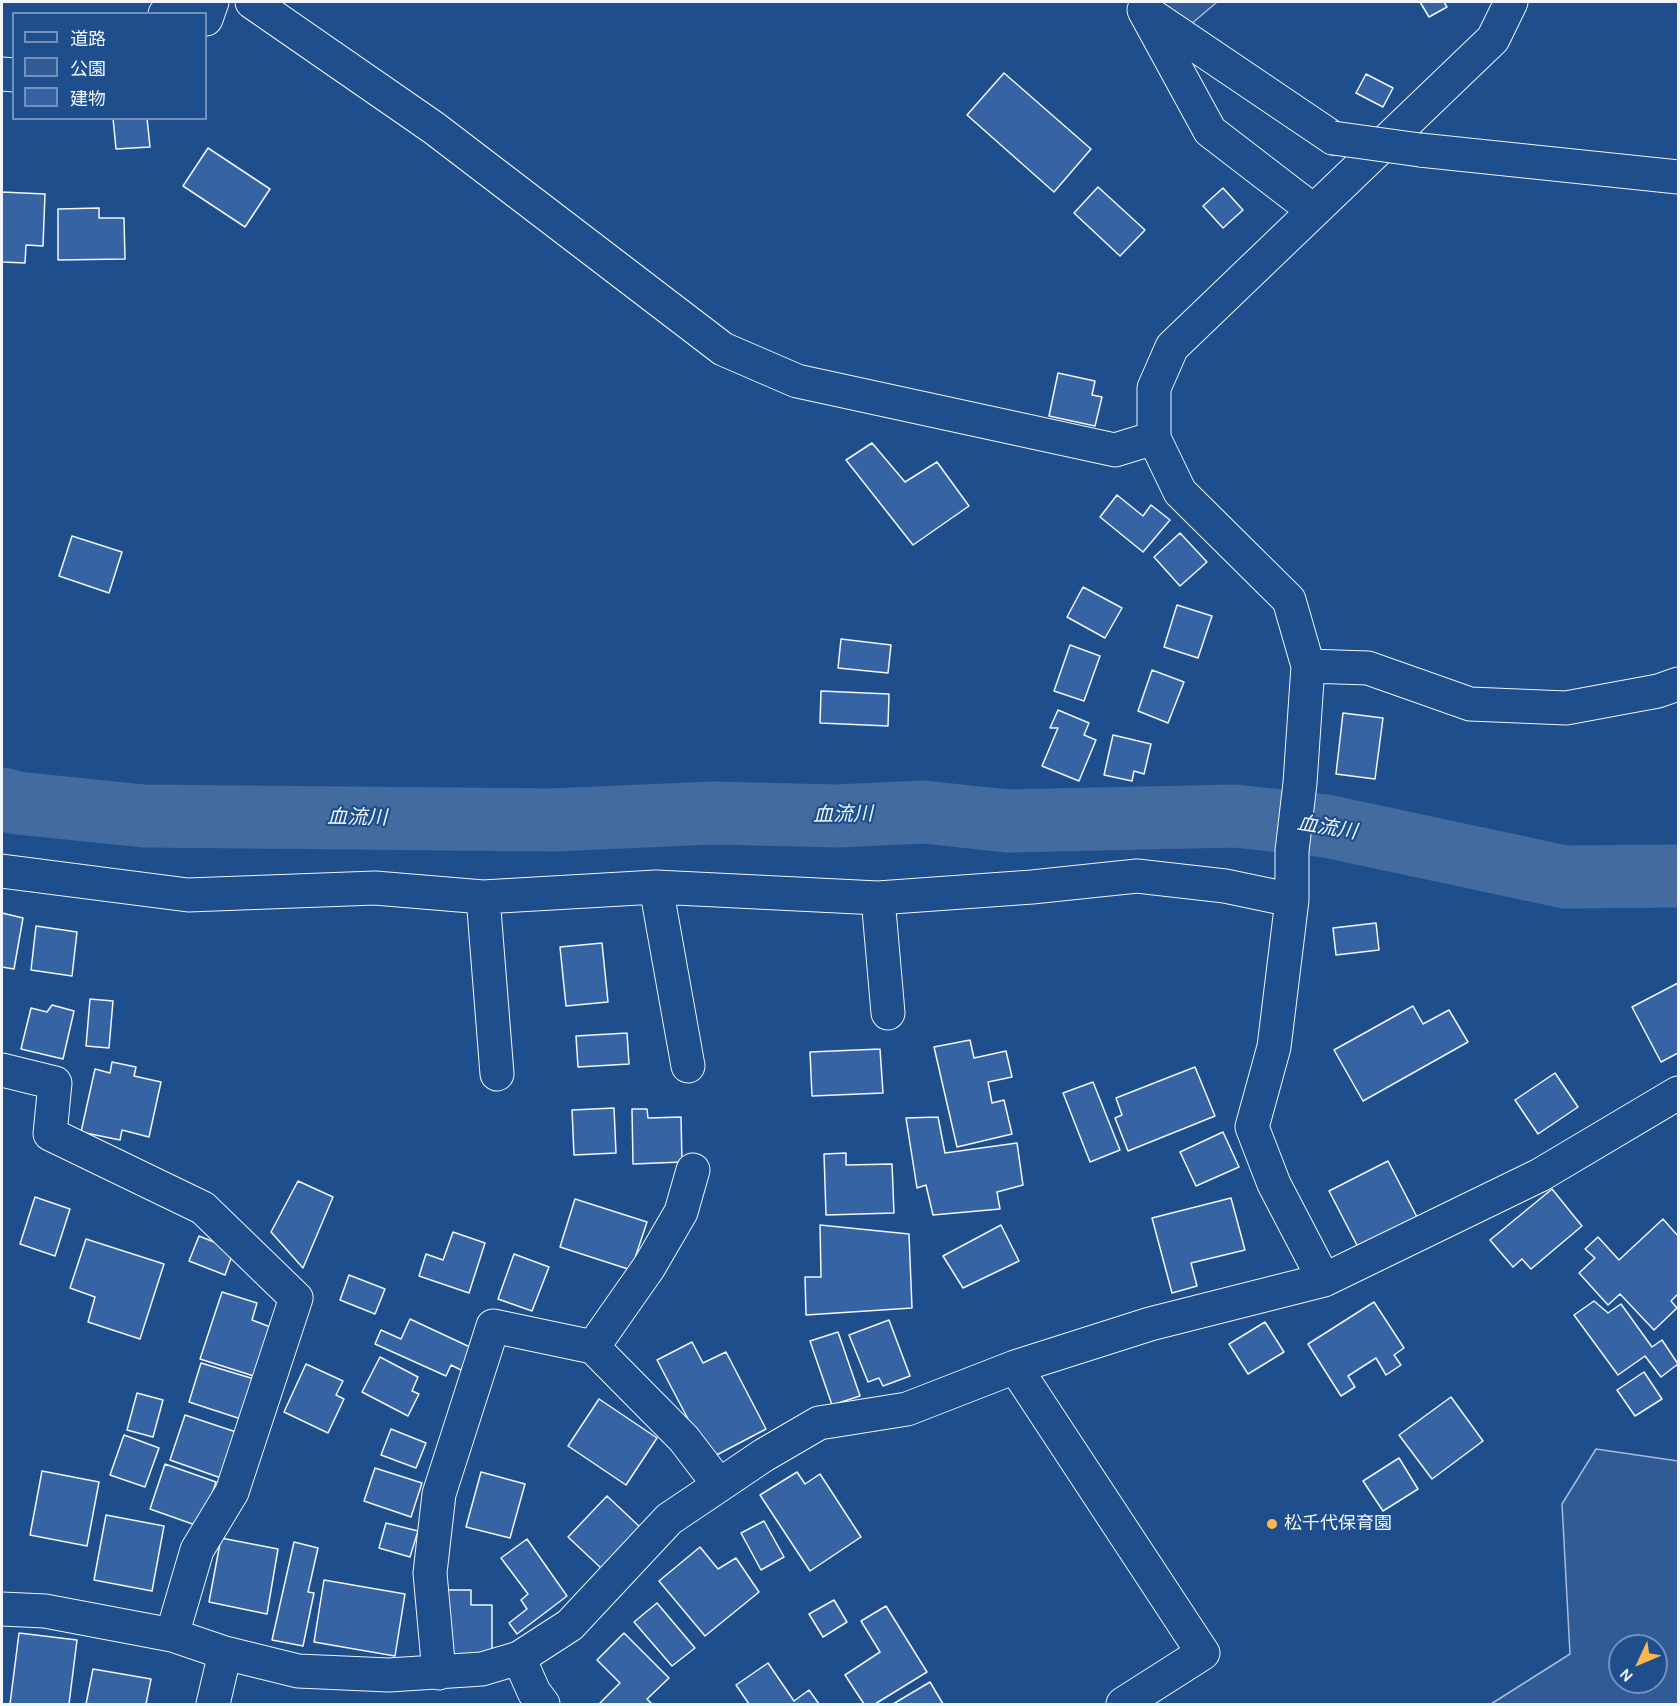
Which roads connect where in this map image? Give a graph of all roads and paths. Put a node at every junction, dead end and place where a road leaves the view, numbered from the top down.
1 (183, 2) edge
2 (212, 2) edge
3 (252, 2) edge
4 (1511, 2) edge
5 (1136, 6) edge
6 (168, 12) edge
7 (207, 16) edge
8 (1678, 177) edge
9 (1314, 211) junction
10 (1154, 438) junction
11 (1308, 666) junction
12 (1678, 684) edge
13 (2, 871) edge
14 (656, 887) junction
15 (483, 897) junction
16 (878, 897) junction
17 (1292, 900) junction
18 (888, 1013) dead end
19 (688, 1066) dead end
20 (2, 1070) edge
21 (497, 1074) dead end
22 (1678, 1093) edge
23 (693, 1170) dead end
24 (1324, 1280) junction
25 (593, 1347) junction
26 (1015, 1367) junction
27 (719, 1485) junction
28 (2, 1609) edge
29 (172, 1635) junction
30 (225, 1653) junction
31 (519, 1658) junction
32 (439, 1673) junction
33 (213, 1704) edge
34 (543, 1704) edge
35 (1123, 1704) edge

1 - 6 street
2 - 7 street
3 - 10 street
4 - 9 street
5 - 8 street, bridge
5 - 9 street
9 - 10 street
10 - 11 street
11 - 12 street
11 - 17 street
13 - 15 street
14 - 15 street
14 - 16 street
14 - 19 street
15 - 21 street
16 - 17 street
16 - 18 street
17 - 24 street
20 - 29 street
22 - 24 street
23 - 25 street
24 - 26 street
25 - 27 street
25 - 32 street
26 - 27 street
26 - 35 street
27 - 31 street
28 - 29 street
29 - 30 street
30 - 32 street
30 - 33 street
31 - 32 street
31 - 34 street

